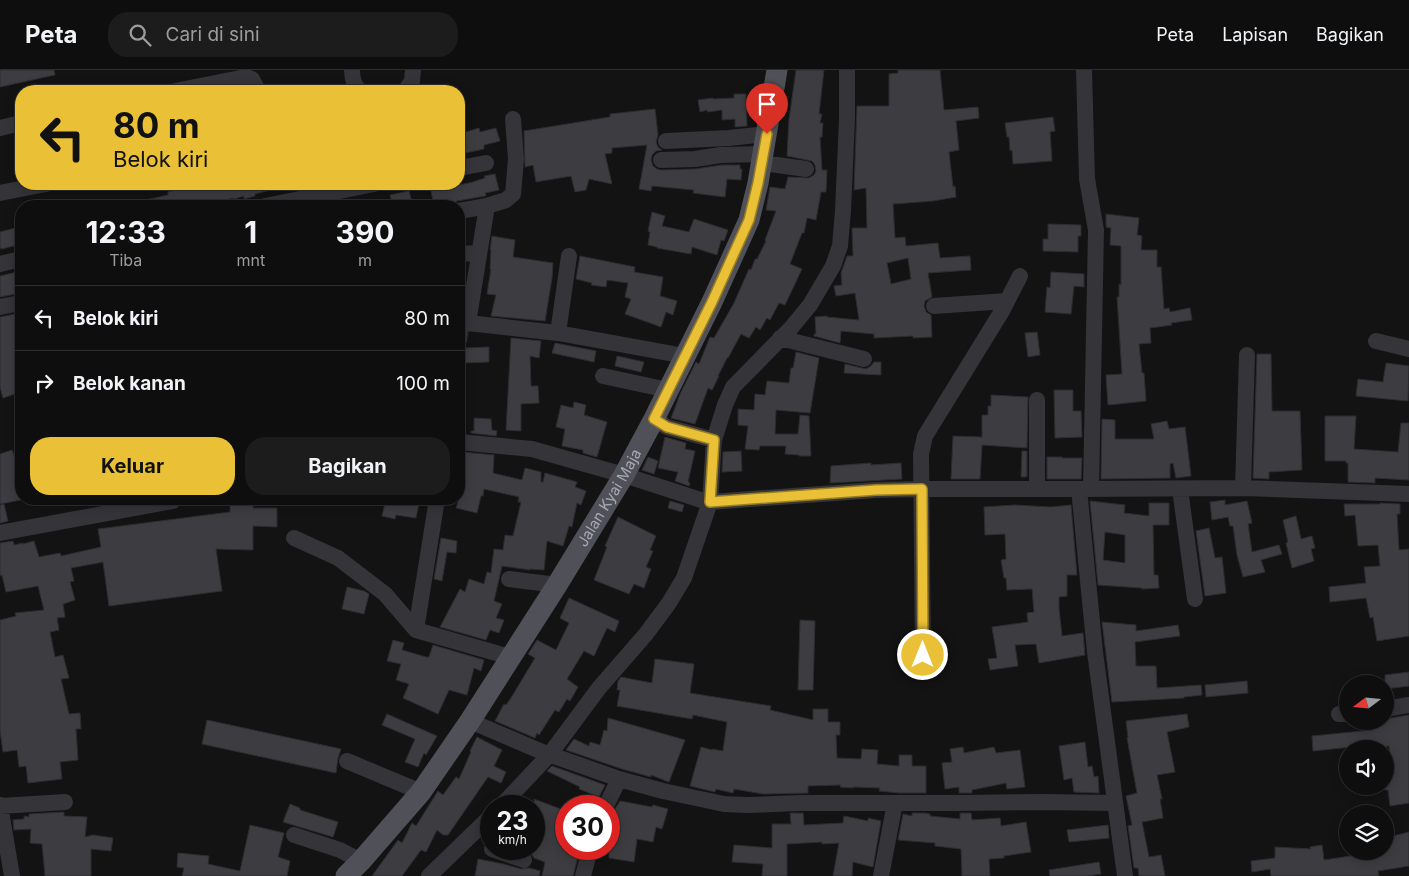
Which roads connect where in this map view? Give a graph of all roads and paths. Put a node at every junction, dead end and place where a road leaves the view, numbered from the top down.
1 (352, 70) edge
2 (415, 70) edge
3 (777, 70) edge
4 (847, 70) edge
5 (1084, 70) edge
6 (206, 85) edge
7 (255, 85) edge
8 (353, 85) edge
9 (410, 85) edge
10 (513, 119) dead end
11 (15, 124) edge
12 (0, 128) edge
13 (666, 141) dead end
14 (764, 151) junction
15 (661, 160) dead end
16 (486, 163) dead end
17 (465, 167) edge
18 (806, 169) dead end
19 (15, 190) edge
20 (344, 190) edge
21 (0, 193) edge
22 (295, 200) edge
23 (487, 206) junction
24 (465, 210) edge
25 (479, 253) junction
26 (465, 254) edge
27 (569, 256) dead end
28 (15, 260) edge
29 (0, 264) edge
30 (1020, 276) dead end
31 (1007, 301) junction
32 (15, 304) edge
33 (934, 306) dead end
34 (0, 307) edge
35 (468, 323) junction
36 (465, 325) edge
37 (558, 333) junction
38 (780, 338) junction
39 (1376, 341) dead end
40 (1409, 349) edge
41 (1247, 355) dead end
42 (685, 356) junction
43 (864, 359) dead end
44 (603, 376) dead end
45 (668, 390) junction
46 (1037, 400) dead end
47 (654, 419) junction
48 (707, 438) junction
49 (465, 443) edge
50 (624, 475) junction
51 (1037, 488) junction
52 (1180, 488) junction
53 (1242, 488) junction
54 (922, 489) junction
55 (1085, 489) junction
56 (1409, 494) edge
57 (700, 500) junction
58 (156, 505) edge
59 (436, 505) edge
60 (0, 532) edge
61 (294, 538) dead end
62 (509, 579) dead end
63 (556, 585) junction
64 (1195, 599) dead end
65 (416, 630) junction
66 (923, 655) dead end
67 (510, 657) junction
68 (1409, 705) edge
69 (1394, 708) edge
70 (470, 721) junction
71 (540, 751) junction
72 (347, 761) dead end
73 (619, 778) junction
74 (421, 792) junction
75 (509, 795) edge
76 (611, 795) edge
77 (65, 802) dead end
78 (895, 803) junction
79 (1114, 803) junction
80 (0, 805) edge
81 (480, 827) edge
82 (294, 835) dead end
83 (466, 840) junction
84 (480, 845) edge
85 (587, 860) edge
86 (361, 861) junction
87 (12, 876) edge
88 (346, 876) edge
89 (429, 876) edge
90 (582, 876) edge
91 (881, 876) edge
92 (1125, 876) edge

1 - 8 street
2 - 9 street
3 - 14 main road, Jalan Kyai Maja
4 - 38 street
5 - 55 street
6 - 7 street
10 - 23 street
11 - 12 street
13 - 14 street
14 - 15 street
14 - 18 street
14 - 42 main road, Jalan Kyai Maja
16 - 17 street
19 - 21 street
20 - 22 street
23 - 24 street
23 - 25 street
25 - 26 street
25 - 35 street
27 - 37 street
28 - 29 street
30 - 31 street
31 - 33 street
31 - 54 street
32 - 34 street
35 - 36 street
35 - 37 street
37 - 42 street
38 - 43 street
38 - 48 street
39 - 40 street
41 - 53 street
42 - 45 main road, Jalan Kyai Maja
44 - 45 street
45 - 47 main road, Jalan Kyai Maja
46 - 51 street
47 - 48 street
47 - 50 main road, Jalan Kyai Maja
48 - 57 street
49 - 50 street
50 - 57 street
50 - 63 main road, Jalan Kyai Maja
51 - 54 street
51 - 55 street
52 - 53 street
52 - 55 street
52 - 64 street
53 - 56 street
54 - 57 street
54 - 66 street
55 - 79 street
57 - 71 street
58 - 60 street
59 - 65 street
61 - 65 street
62 - 63 street
63 - 67 main road, Jalan Kyai Maja
65 - 67 street
67 - 70 main road, Jalan Kyai Maja
68 - 69 street
70 - 71 street
70 - 74 main road, Jalan Kyai Maja
71 - 73 street
71 - 75 street
72 - 74 street
73 - 76 street
73 - 78 street
74 - 86 main road, Jalan Kyai Maja
77 - 80 street
78 - 79 street
78 - 91 street
79 - 92 street
80 - 87 street
81 - 83 street
82 - 86 street
83 - 84 street
83 - 89 street
85 - 90 street
86 - 88 main road, Jalan Kyai Maja

